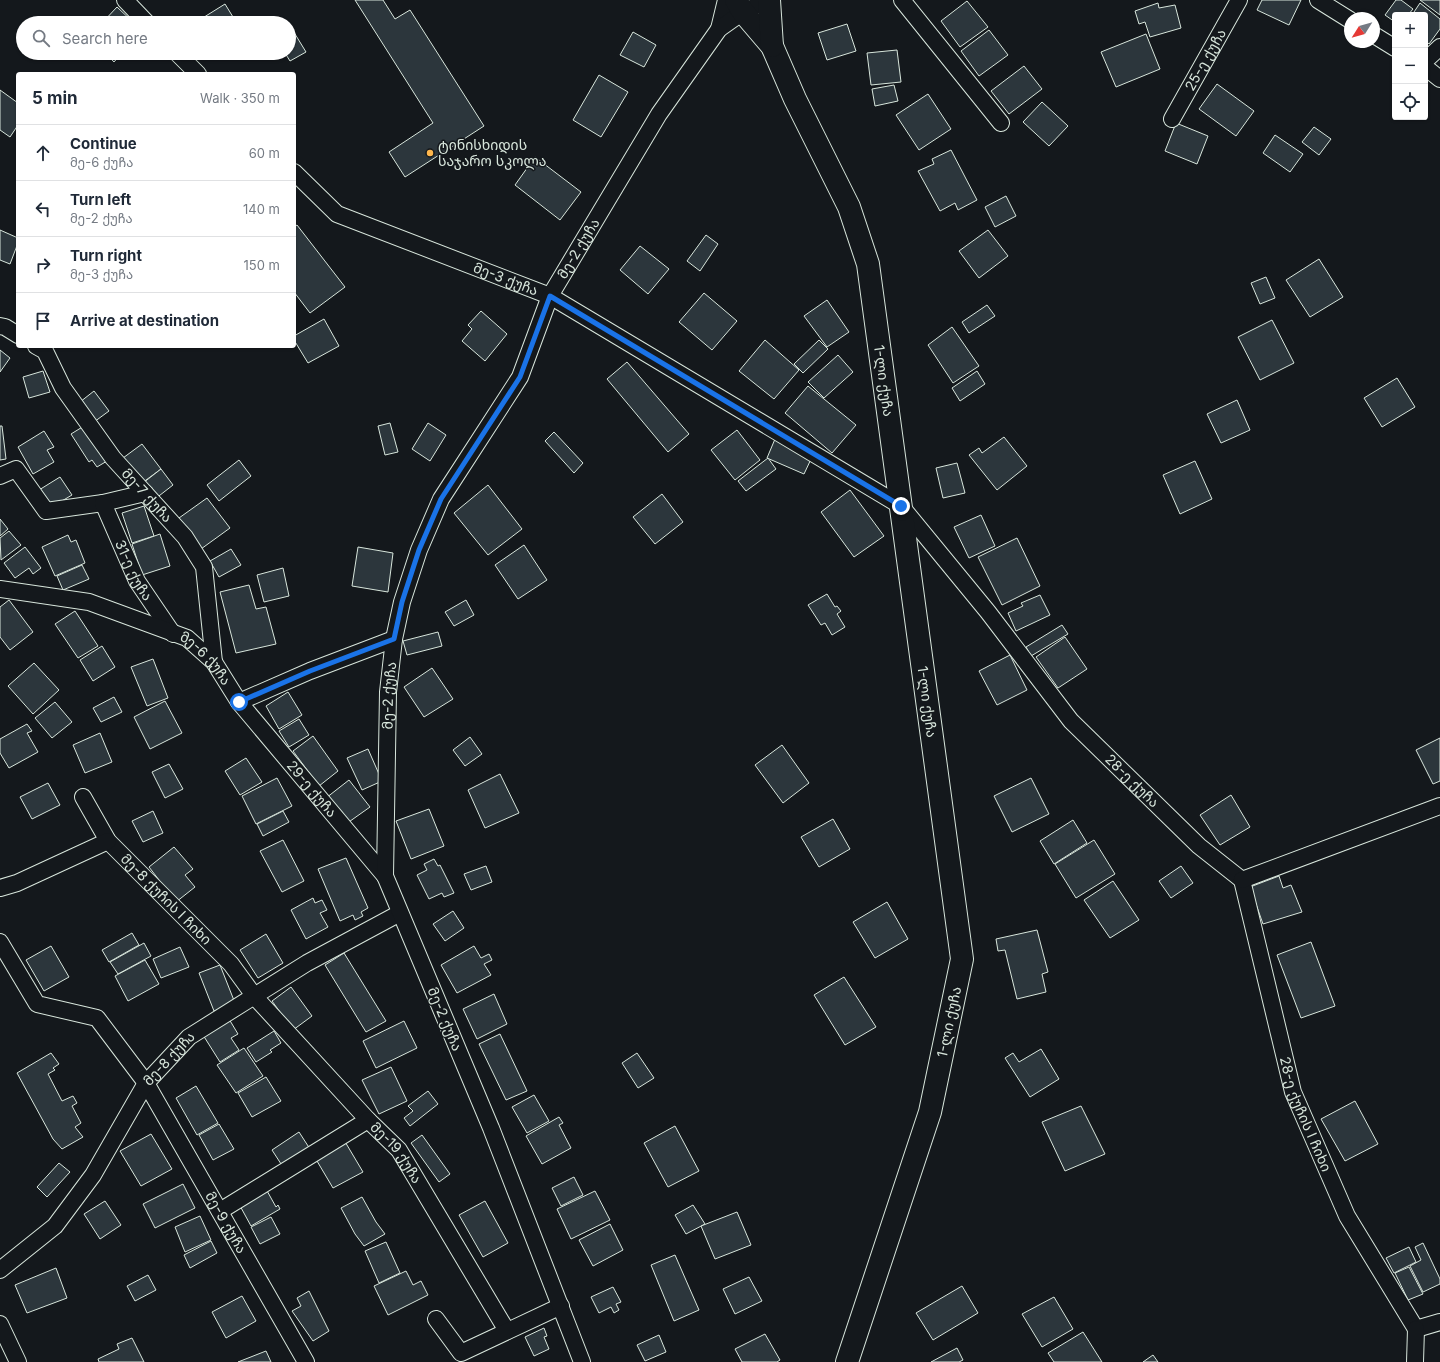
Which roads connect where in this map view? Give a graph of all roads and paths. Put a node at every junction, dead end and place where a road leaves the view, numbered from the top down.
1 (125, 0) edge
2 (726, 0) edge
3 (769, 0) edge
4 (902, 0) edge
5 (1239, 0) edge
6 (1318, 0) edge
7 (740, 6) edge
8 (141, 16) edge
9 (1344, 16) edge
10 (719, 29) junction
11 (1380, 39) edge
12 (772, 46) junction
13 (1392, 46) edge
14 (1440, 47) edge
15 (1428, 58) edge
16 (184, 60) edge
17 (1428, 69) edge
18 (196, 72) edge
19 (1440, 79) edge
20 (1172, 119) dead end
21 (1001, 123) dead end
22 (296, 174) edge
23 (550, 296) junction
24 (0, 326) edge
25 (16, 334) edge
26 (40, 348) edge
27 (0, 476) edge
28 (145, 493) junction
29 (103, 503) junction
30 (901, 506) junction
31 (0, 588) edge
32 (173, 634) junction
33 (394, 639) junction
34 (214, 662) junction
35 (239, 702) junction
36 (83, 797) dead end
37 (1440, 806) edge
38 (108, 841) junction
39 (385, 876) junction
40 (1242, 880) junction
41 (0, 888) edge
42 (400, 913) junction
43 (0, 942) edge
44 (255, 997) junction
45 (146, 1083) junction
46 (368, 1120) junction
47 (220, 1211) junction
48 (0, 1270) edge
49 (561, 1306) junction
50 (436, 1319) dead end
51 (1440, 1322) edge
52 (0, 1324) edge
53 (1416, 1329) junction
54 (507, 1331) junction
55 (18, 1362) edge
56 (306, 1362) edge
57 (582, 1362) edge
58 (847, 1362) edge
59 (1415, 1362) edge

1 - 8 street
2 - 10 street
3 - 7 street
3 - 12 main road, 1-ლი ქუჩა
4 - 21 street
5 - 20 street, 25-ე ქუჩა
6 - 9 street
7 - 10 street
7 - 12 main road, 1-ლი ქუჩა
10 - 23 street, მე-2 ქუჩა
11 - 13 street
12 - 30 main road, 1-ლი ქუჩა
14 - 15 street
16 - 18 street
17 - 19 street
22 - 23 street, მე-3 ქუჩა
23 - 30 street, მე-3 ქუჩა
23 - 33 street, მე-2 ქუჩა
24 - 25 street
26 - 28 street, მე-7 ქუჩა
27 - 29 street
28 - 29 street
28 - 34 street, მე-7 ქუჩა
29 - 32 street, 31-ე ქუჩა
30 - 40 street, 28-ე ქუჩა
30 - 58 main road, 1-ლი ქუჩა
31 - 32 street, მე-6 ქუჩა
32 - 34 street, მე-6 ქუჩა
33 - 35 street, მე-6 ქუჩა
33 - 39 street, მე-2 ქუჩა
34 - 35 street, მე-6 ქუჩა
35 - 39 street, 29-ე ქუჩა
36 - 38 street, მე-8 ქუჩის I ჩიხი
37 - 40 street
38 - 41 street
38 - 44 street, მე-8 ქუჩის I ჩიხი
39 - 42 street, მე-2 ქუჩა
40 - 53 street, 28-ე ქუჩის I ჩიხი
42 - 44 street, მე-8 ქუჩა
42 - 49 street, მე-2 ქუჩა
43 - 45 street, მე-9 ქუჩა
44 - 45 street, მე-8 ქუჩა
44 - 46 street, მე-19 ქუჩა
45 - 47 street, მე-9 ქუჩა
45 - 48 street, მე-8 ქუჩა
46 - 47 street
46 - 54 street, მე-19 ქუჩა
47 - 56 street, მე-9 ქუჩა
49 - 54 street
49 - 57 street, მე-2 ქუჩა
50 - 54 street
51 - 53 street
52 - 55 street
53 - 59 street

